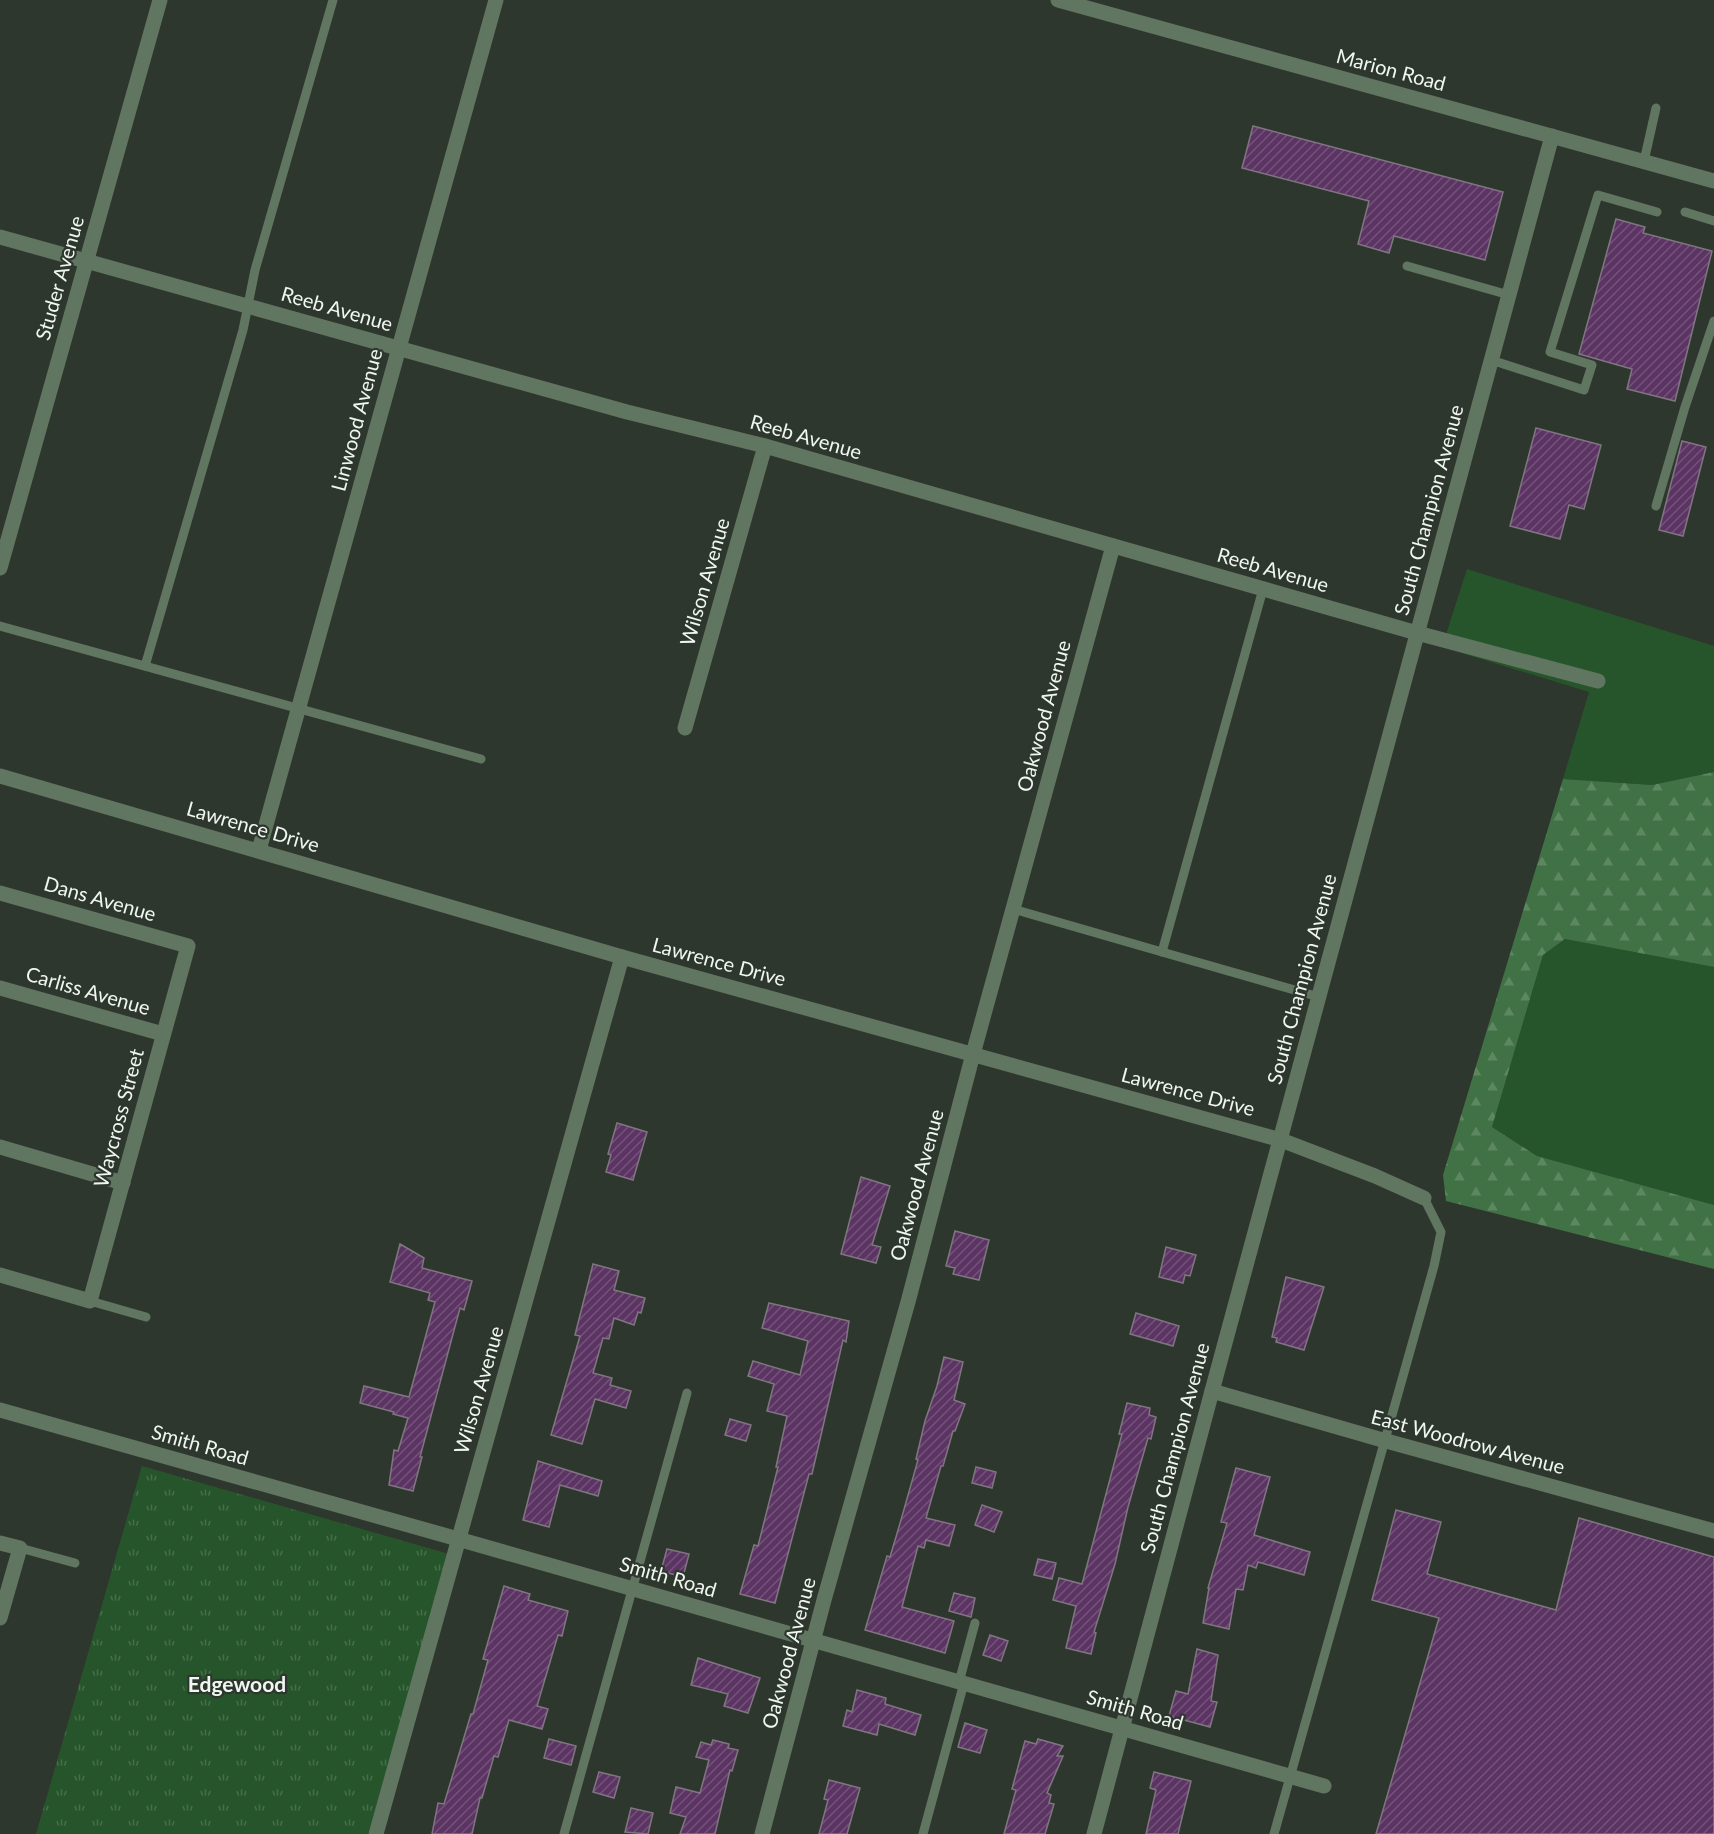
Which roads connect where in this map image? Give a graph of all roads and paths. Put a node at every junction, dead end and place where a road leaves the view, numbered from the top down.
1 (160, 0) edge
2 (333, 0) edge
3 (496, 0) edge
4 (1058, 0) edge
5 (1656, 108) dead end
6 (1552, 135) junction
7 (1644, 161) junction
8 (1714, 181) edge
9 (1657, 212) dead end
10 (1685, 212) dead end
11 (1714, 221) edge
12 (0, 237) edge
13 (87, 261) junction
14 (1407, 266) dead end
15 (1509, 295) junction
16 (248, 306) junction
17 (1714, 321) edge
18 (398, 348) junction
19 (1491, 360) junction
20 (765, 446) junction
21 (1656, 506) dead end
22 (1113, 546) junction
23 (0, 568) edge
24 (1263, 589) junction
25 (0, 626) edge
26 (1417, 633) junction
27 (145, 666) junction
28 (1599, 681) dead end
29 (299, 709) junction
30 (685, 728) dead end
31 (481, 759) dead end
32 (0, 776) edge
33 (259, 850) junction
34 (0, 893) edge
35 (1013, 909) junction
36 (188, 946) joint
37 (1162, 952) junction
38 (622, 957) junction
39 (0, 987) edge
40 (1319, 997) junction
41 (163, 1034) junction
42 (973, 1054) junction
43 (1281, 1140) junction
44 (0, 1147) edge
45 (123, 1183) junction
46 (1424, 1198) joint
47 (0, 1275) edge
48 (90, 1300) junction
49 (146, 1317) dead end
50 (1212, 1391) junction
51 (687, 1393) dead end
52 (0, 1410) edge
53 (1384, 1441) junction
54 (1714, 1531) edge
55 (458, 1539) junction
56 (0, 1543) edge
57 (20, 1548) junction
58 (75, 1563) dead end
59 (633, 1589) junction
60 (0, 1618) edge
61 (975, 1623) dead end
62 (813, 1641) junction
63 (962, 1683) junction
64 (1123, 1728) junction
65 (1291, 1777) junction
66 (1324, 1786) dead end
67 (376, 1834) edge
68 (564, 1834) edge
69 (762, 1834) edge
70 (923, 1834) edge
71 (1094, 1834) edge
72 (1274, 1834) edge

1 - 13 street, Studer Avenue
2 - 16 lane
3 - 18 street, Linwood Avenue
4 - 6 street, Marion Road
5 - 7 lane
6 - 7 street, Marion Road
6 - 15 street, South Champion Avenue
7 - 8 street, Marion Road
9 - 19 lane
10 - 11 lane
12 - 13 street, Reeb Avenue
13 - 16 street, Reeb Avenue
13 - 23 street, Studer Avenue
14 - 15 lane
15 - 19 street, South Champion Avenue
16 - 18 street, Reeb Avenue
16 - 27 lane
17 - 21 lane
18 - 20 street, Reeb Avenue
18 - 29 street, Linwood Avenue
19 - 26 street, South Champion Avenue
20 - 22 street, Reeb Avenue
20 - 30 street, Wilson Avenue
22 - 24 street, Reeb Avenue
22 - 35 street, Oakwood Avenue
24 - 26 street, Reeb Avenue
24 - 37 lane
25 - 27 lane
26 - 28 street, Reeb Avenue
26 - 40 street, South Champion Avenue
27 - 29 lane
29 - 31 lane
29 - 33 street, Linwood Avenue
32 - 33 street, Lawrence Drive
33 - 38 street, Lawrence Drive
34 - 36 street, Dans Avenue
35 - 37 lane
35 - 42 street, Oakwood Avenue
36 - 41 street, Waycross Street
37 - 40 lane
38 - 42 street, Lawrence Drive
38 - 55 street, Wilson Avenue
39 - 41 street, Carliss Avenue
40 - 43 street, South Champion Avenue
41 - 45 street, Waycross Street
42 - 43 street, Lawrence Drive
42 - 62 street, Oakwood Avenue
43 - 46 street, Lawrence Drive
43 - 50 street, South Champion Avenue
44 - 45 street
45 - 48 street, Waycross Street
46 - 53 lane
47 - 48 street
48 - 49 lane
50 - 53 street, East Woodrow Avenue
50 - 64 street, South Champion Avenue
51 - 59 lane
52 - 55 street, Smith Road
53 - 54 street, East Woodrow Avenue
53 - 65 lane
55 - 59 street, Smith Road
55 - 67 street, Wilson Avenue
56 - 57 street
57 - 58 lane
57 - 60 street
59 - 62 street, Smith Road
59 - 68 lane
61 - 63 lane
62 - 63 street, Smith Road
62 - 69 street, Oakwood Avenue
63 - 64 street, Smith Road
63 - 70 lane
64 - 65 street, Smith Road
64 - 71 street, South Champion Avenue
65 - 66 street, Smith Road
65 - 72 lane

